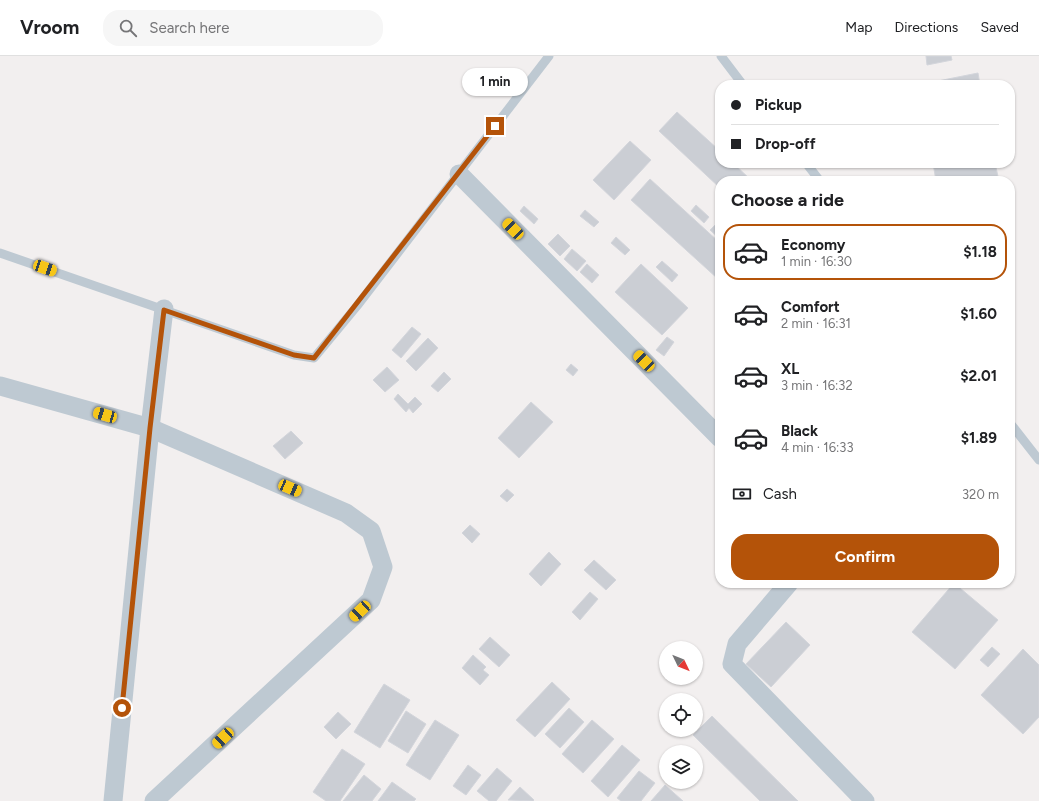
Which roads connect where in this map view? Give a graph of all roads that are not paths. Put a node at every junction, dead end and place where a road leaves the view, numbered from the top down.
1 (549, 56) edge
2 (721, 56) edge
3 (739, 80) edge
4 (810, 168) edge
5 (458, 174) junction
6 (816, 176) edge
7 (0, 253) edge
8 (164, 310) junction
9 (0, 386) edge
10 (150, 428) junction
11 (1015, 429) edge
12 (715, 433) edge
13 (1039, 460) edge
14 (785, 588) edge
15 (113, 801) edge
16 (154, 801) edge
17 (865, 801) edge

1 - 5 lane
2 - 3 lane
4 - 6 lane
5 - 8 lane
5 - 12 street
7 - 8 lane
8 - 10 street
9 - 10 street
10 - 15 street
10 - 16 street
11 - 13 lane
14 - 17 street

